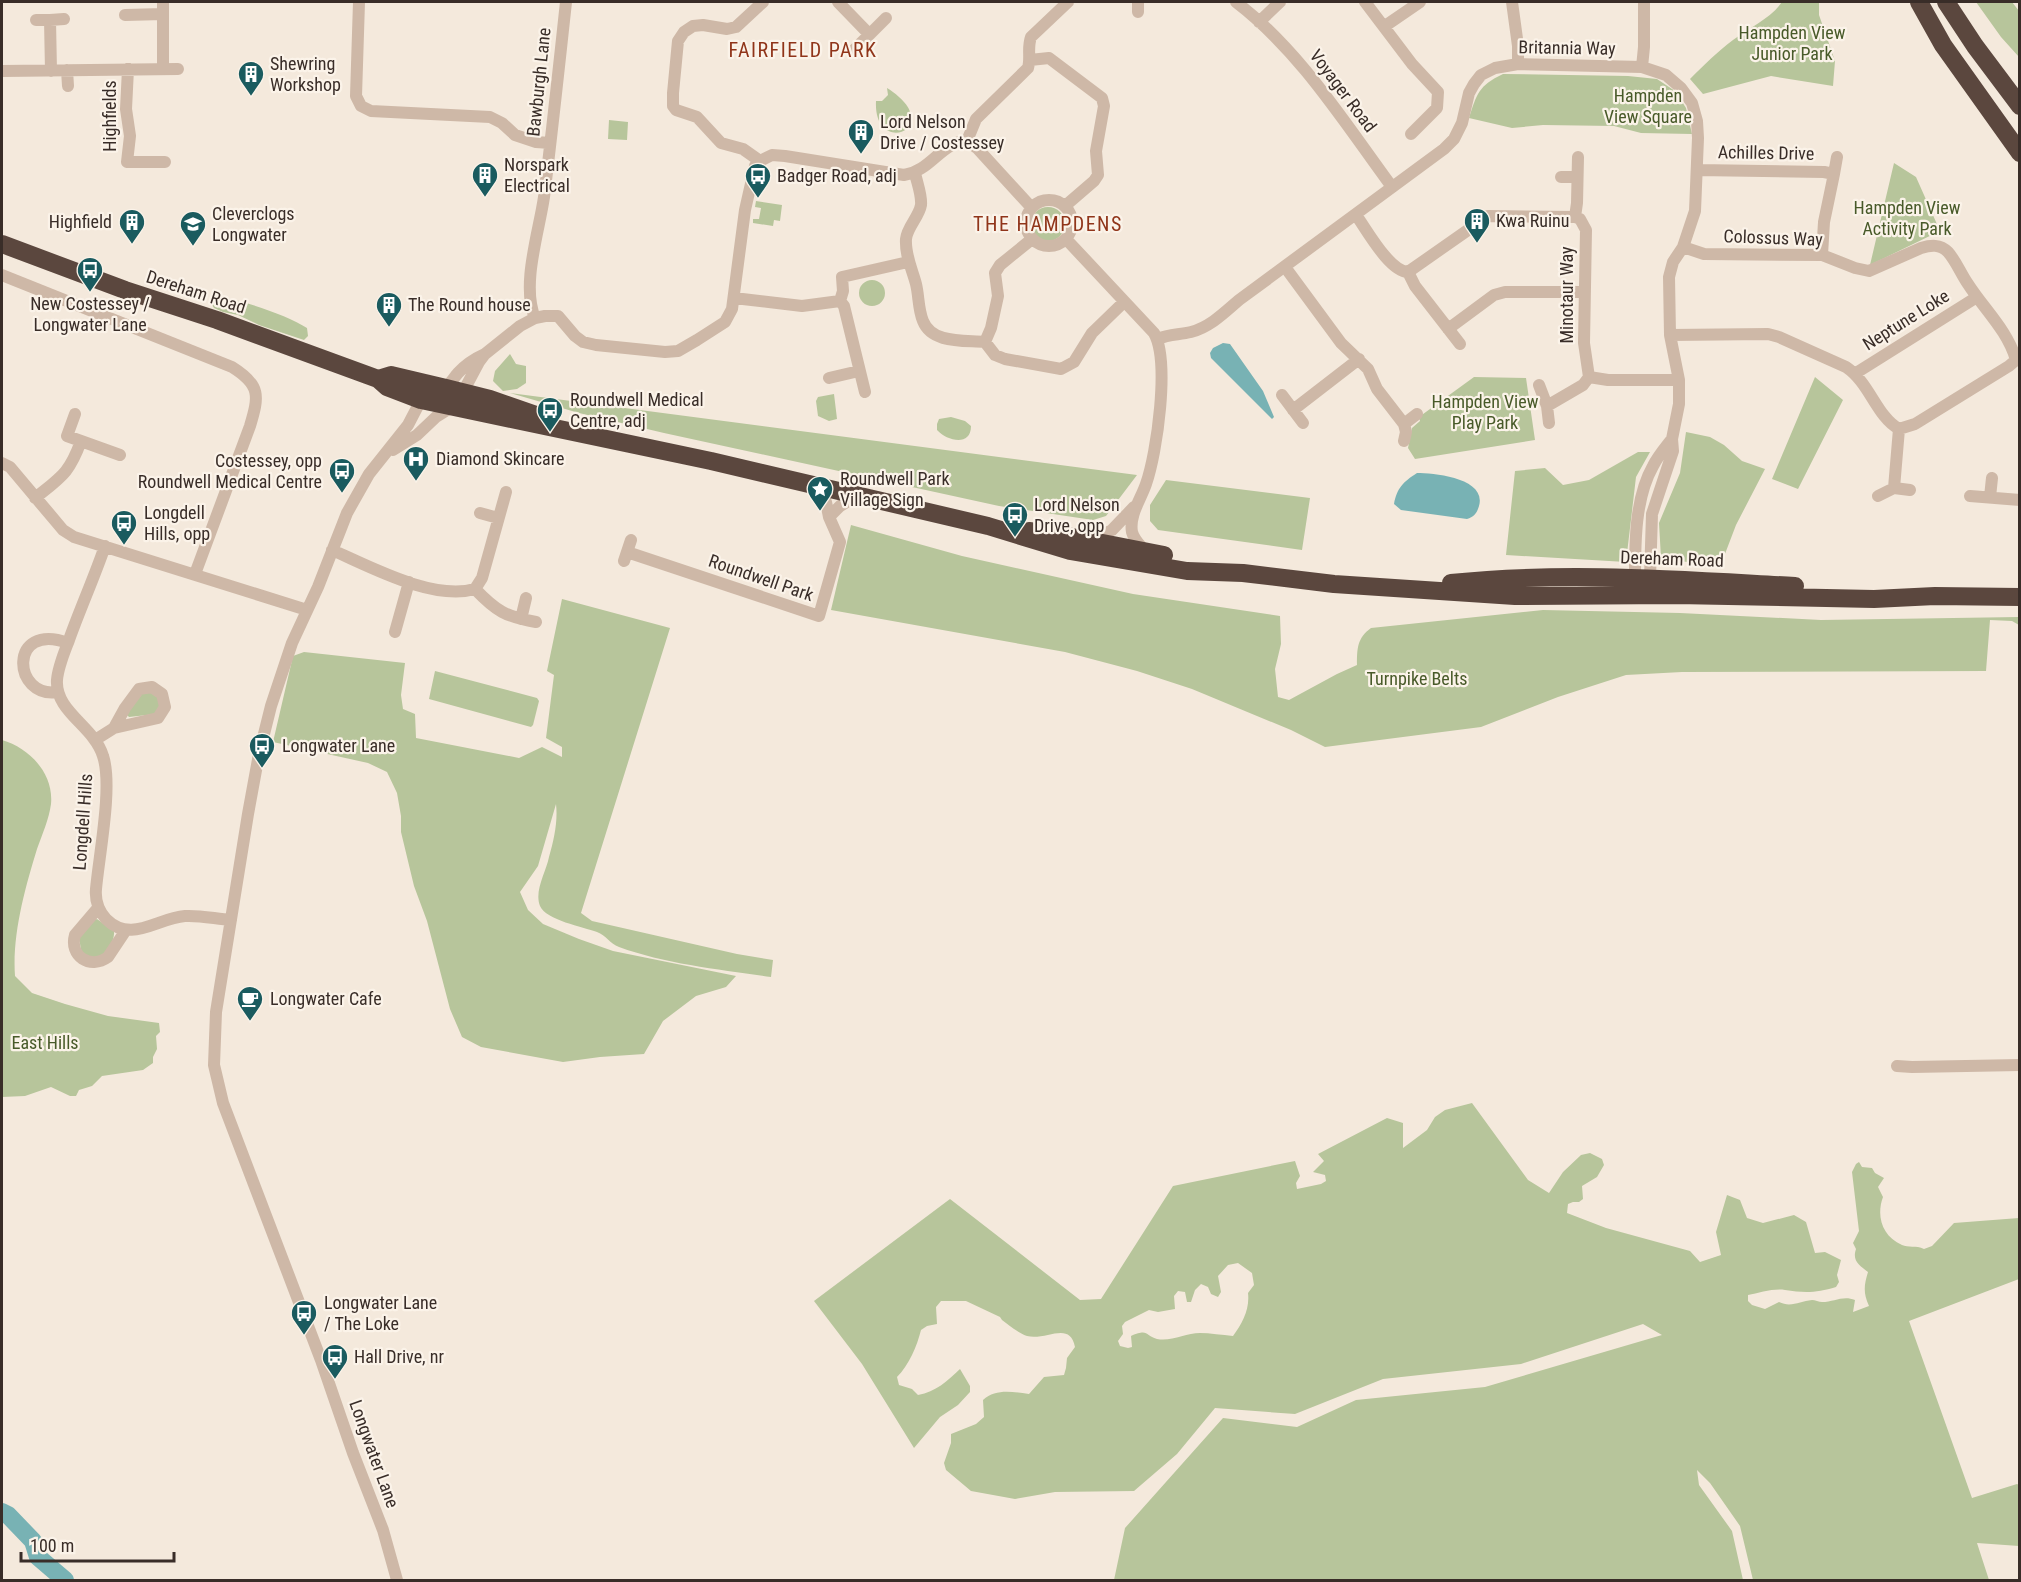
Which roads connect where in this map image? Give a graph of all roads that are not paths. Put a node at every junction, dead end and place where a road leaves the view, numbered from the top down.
1 (359, 2) edge
2 (566, 2) edge
3 (764, 2) edge
4 (838, 2) edge
5 (1068, 2) edge
6 (1236, 2) edge
7 (1280, 2) edge
8 (1365, 2) edge
9 (1420, 2) edge
10 (1512, 2) edge
11 (1644, 2) edge
12 (1919, 2) edge
13 (1926, 2) edge
14 (1946, 2) edge
15 (1954, 2) edge
16 (163, 8) edge
17 (126, 15) dead end
18 (886, 18) dead end
19 (64, 19) dead end
20 (36, 20) dead end
21 (50, 20) junction
22 (1259, 22) junction
23 (1385, 26) junction
24 (869, 34) junction
25 (853, 51) dead end
26 (1030, 60) junction
27 (1518, 64) junction
28 (1642, 67) junction
29 (128, 69) junction
30 (163, 69) junction
31 (178, 69) dead end
32 (67, 70) junction
33 (2, 71) edge
34 (51, 71) junction
35 (68, 87) dead end
36 (2019, 90) edge
37 (2019, 106) edge
38 (1412, 134) dead end
39 (2019, 135) edge
40 (967, 141) junction
41 (550, 143) junction
42 (2019, 153) edge
43 (1578, 157) dead end
44 (1837, 157) dead end
45 (760, 161) junction
46 (165, 162) dead end
47 (1697, 170) junction
48 (915, 173) junction
49 (1833, 174) junction
50 (1561, 177) dead end
51 (1577, 177) junction
52 (1392, 187) junction
53 (1065, 206) junction
54 (1031, 207) junction
55 (1356, 215) junction
56 (1575, 217) junction
57 (1032, 239) junction
58 (1066, 239) junction
59 (2, 244) edge
60 (1683, 247) junction
61 (1822, 255) junction
62 (908, 262) junction
63 (1285, 267) junction
64 (1408, 272) junction
65 (2, 275) edge
66 (1584, 292) junction
67 (1977, 297) junction
68 (734, 298) junction
69 (840, 301) junction
70 (1124, 302) junction
71 (535, 318) junction
72 (1448, 329) junction
73 (1670, 335) junction
74 (1158, 339) junction
75 (985, 342) junction
76 (1460, 345) dead end
77 (485, 354) junction
78 (1359, 359) junction
79 (2018, 361) edge
80 (859, 371) junction
81 (1856, 373) junction
82 (1589, 377) junction
83 (829, 378) dead end
84 (378, 379) junction
85 (1679, 380) junction
86 (1539, 385) dead end
87 (455, 390) junction
88 (865, 392) dead end
89 (1282, 395) dead end
90 (421, 400) junction
91 (1547, 406) junction
92 (452, 407) junction
93 (1293, 410) junction
94 (75, 414) dead end
95 (1417, 414) dead end
96 (1303, 423) dead end
97 (1549, 423) dead end
98 (1404, 424) junction
99 (1899, 429) junction
100 (608, 440) junction
101 (81, 441) junction
102 (1404, 441) dead end
103 (387, 454) junction
104 (120, 455) dead end
105 (2, 463) edge
106 (1992, 478) dead end
107 (815, 487) junction
108 (1894, 488) junction
109 (1910, 490) dead end
110 (506, 492) dead end
111 (857, 496) junction
112 (1878, 496) dead end
113 (1970, 496) dead end
114 (1990, 497) junction
115 (35, 498) junction
116 (2019, 500) edge
117 (1137, 504) junction
118 (480, 513) dead end
119 (829, 517) junction
120 (498, 518) junction
121 (988, 526) junction
122 (1091, 541) junction
123 (105, 546) junction
124 (332, 550) junction
125 (627, 551) dead end
126 (1145, 551) junction
127 (1242, 573) junction
128 (195, 574) junction
129 (1643, 578) junction
130 (409, 582) junction
131 (1408, 588) junction
132 (475, 589) junction
133 (1643, 595) junction
134 (1935, 596) junction
135 (2019, 597) edge
136 (526, 598) dead end
137 (308, 610) junction
138 (520, 619) junction
139 (536, 622) dead end
140 (395, 632) dead end
141 (68, 643) junction
142 (58, 692) junction
143 (114, 729) dead end
144 (95, 740) junction
145 (98, 908) junction
146 (231, 920) junction
147 (126, 930) junction
148 (2019, 1065) edge
149 (1897, 1066) dead end
150 (397, 1581) edge

1 - 41 street
2 - 41 street, Bawburgh Lane
3 - 45 street
4 - 24 street
5 - 26 street
6 - 22 street, Voyager Road
7 - 22 street
8 - 23 street
9 - 23 street
10 - 27 street
11 - 28 street
12 - 42 highway
13 - 39 highway
14 - 37 highway
15 - 36 highway
16 - 17 street
16 - 30 street
18 - 24 street
19 - 21 street
20 - 21 street
21 - 34 street
22 - 52 street, Voyager Road
23 - 38 street
24 - 25 street
26 - 40 street
26 - 53 street
27 - 28 street, Britannia Way
27 - 52 street, Britannia Way
28 - 47 street, Britannia Way
29 - 30 street
29 - 32 street
29 - 46 street, Highfields
30 - 31 street
32 - 34 street
32 - 35 street
33 - 34 street
40 - 48 street
40 - 54 street
41 - 71 street, Bawburgh Lane
43 - 51 street, Minotaur Way
44 - 49 street, Achilles Drive
45 - 48 street
45 - 68 street
47 - 49 street, Achilles Drive
47 - 60 street, Britannia Way
48 - 62 street
49 - 61 street, Achilles Drive
50 - 51 street
51 - 56 street, Minotaur Way
52 - 55 street, Britannia Way
53 - 54 street
53 - 58 street
54 - 57 street
55 - 63 street, Britannia Way
55 - 64 street
56 - 64 street
56 - 66 street, Minotaur Way
57 - 58 street
57 - 75 street
58 - 70 street
59 - 84 highway, Dereham Road
60 - 61 street, Colossus Way
60 - 73 street, Britannia Way
61 - 67 street, Colossus Way
62 - 69 street
62 - 75 street
63 - 74 street, Britannia Way
63 - 78 street
64 - 72 street
65 - 128 street
66 - 72 street
66 - 82 street, Minotaur Way
67 - 79 street, Colossus Way
67 - 81 street, Neptune Loke
68 - 69 street
68 - 71 street
69 - 80 street
70 - 74 street
70 - 75 street
71 - 77 street
72 - 76 street
73 - 81 street
73 - 85 street, Britannia Way
74 - 117 street
77 - 87 street
77 - 87 street
78 - 93 street
78 - 98 street
79 - 99 street, Colossus Way
80 - 83 street
80 - 88 street
81 - 99 street
82 - 85 street
82 - 91 street
84 - 87 highway, Dereham Road
84 - 90 highway, Dereham Road
85 - 129 street, Britannia Way
86 - 91 street
87 - 90 street
87 - 92 highway
87 - 100 highway, Dereham Road
89 - 93 street
90 - 92 highway, Dereham Road
90 - 103 street, Longwater Lane
91 - 97 street
92 - 100 highway, Dereham Road
92 - 103 street, Longwater Lane
93 - 96 street
94 - 101 street
95 - 98 street
98 - 102 street
99 - 108 street
100 - 107 highway, Dereham Road
101 - 104 street
101 - 115 street
103 - 124 street, Longwater Lane
105 - 115 street
106 - 114 street
107 - 111 highway, Dereham Road
107 - 119 street, Roundwell Park
108 - 109 street
108 - 112 street
110 - 120 street
111 - 119 street
111 - 121 highway, Dereham Road
113 - 114 street
114 - 116 street
115 - 123 street
117 - 122 street
117 - 126 street
118 - 120 street
119 - 125 street, Roundwell Park
120 - 132 street
121 - 122 highway, Dereham Road
121 - 127 highway, Dereham Road
122 - 126 highway, Dereham Road
123 - 128 street
123 - 141 street
124 - 130 street
124 - 137 street, Longwater Lane
126 - 127 highway, Dereham Road
127 - 131 highway, Dereham Road
128 - 137 street
129 - 131 highway, Dereham Road
129 - 133 highway
129 - 134 highway, Dereham Road
130 - 132 street
130 - 140 street
131 - 133 highway, Dereham Road
132 - 138 street
133 - 134 highway, Dereham Road
134 - 135 highway, Dereham Road
136 - 138 street
137 - 146 street, Longwater Lane
138 - 139 street
141 - 142 street
141 - 142 street
142 - 144 street, Longdell Hills
143 - 144 street
144 - 145 street, Longdell Hills
145 - 147 street
145 - 147 street
146 - 147 street
146 - 150 street, Longwater Lane
148 - 149 street

